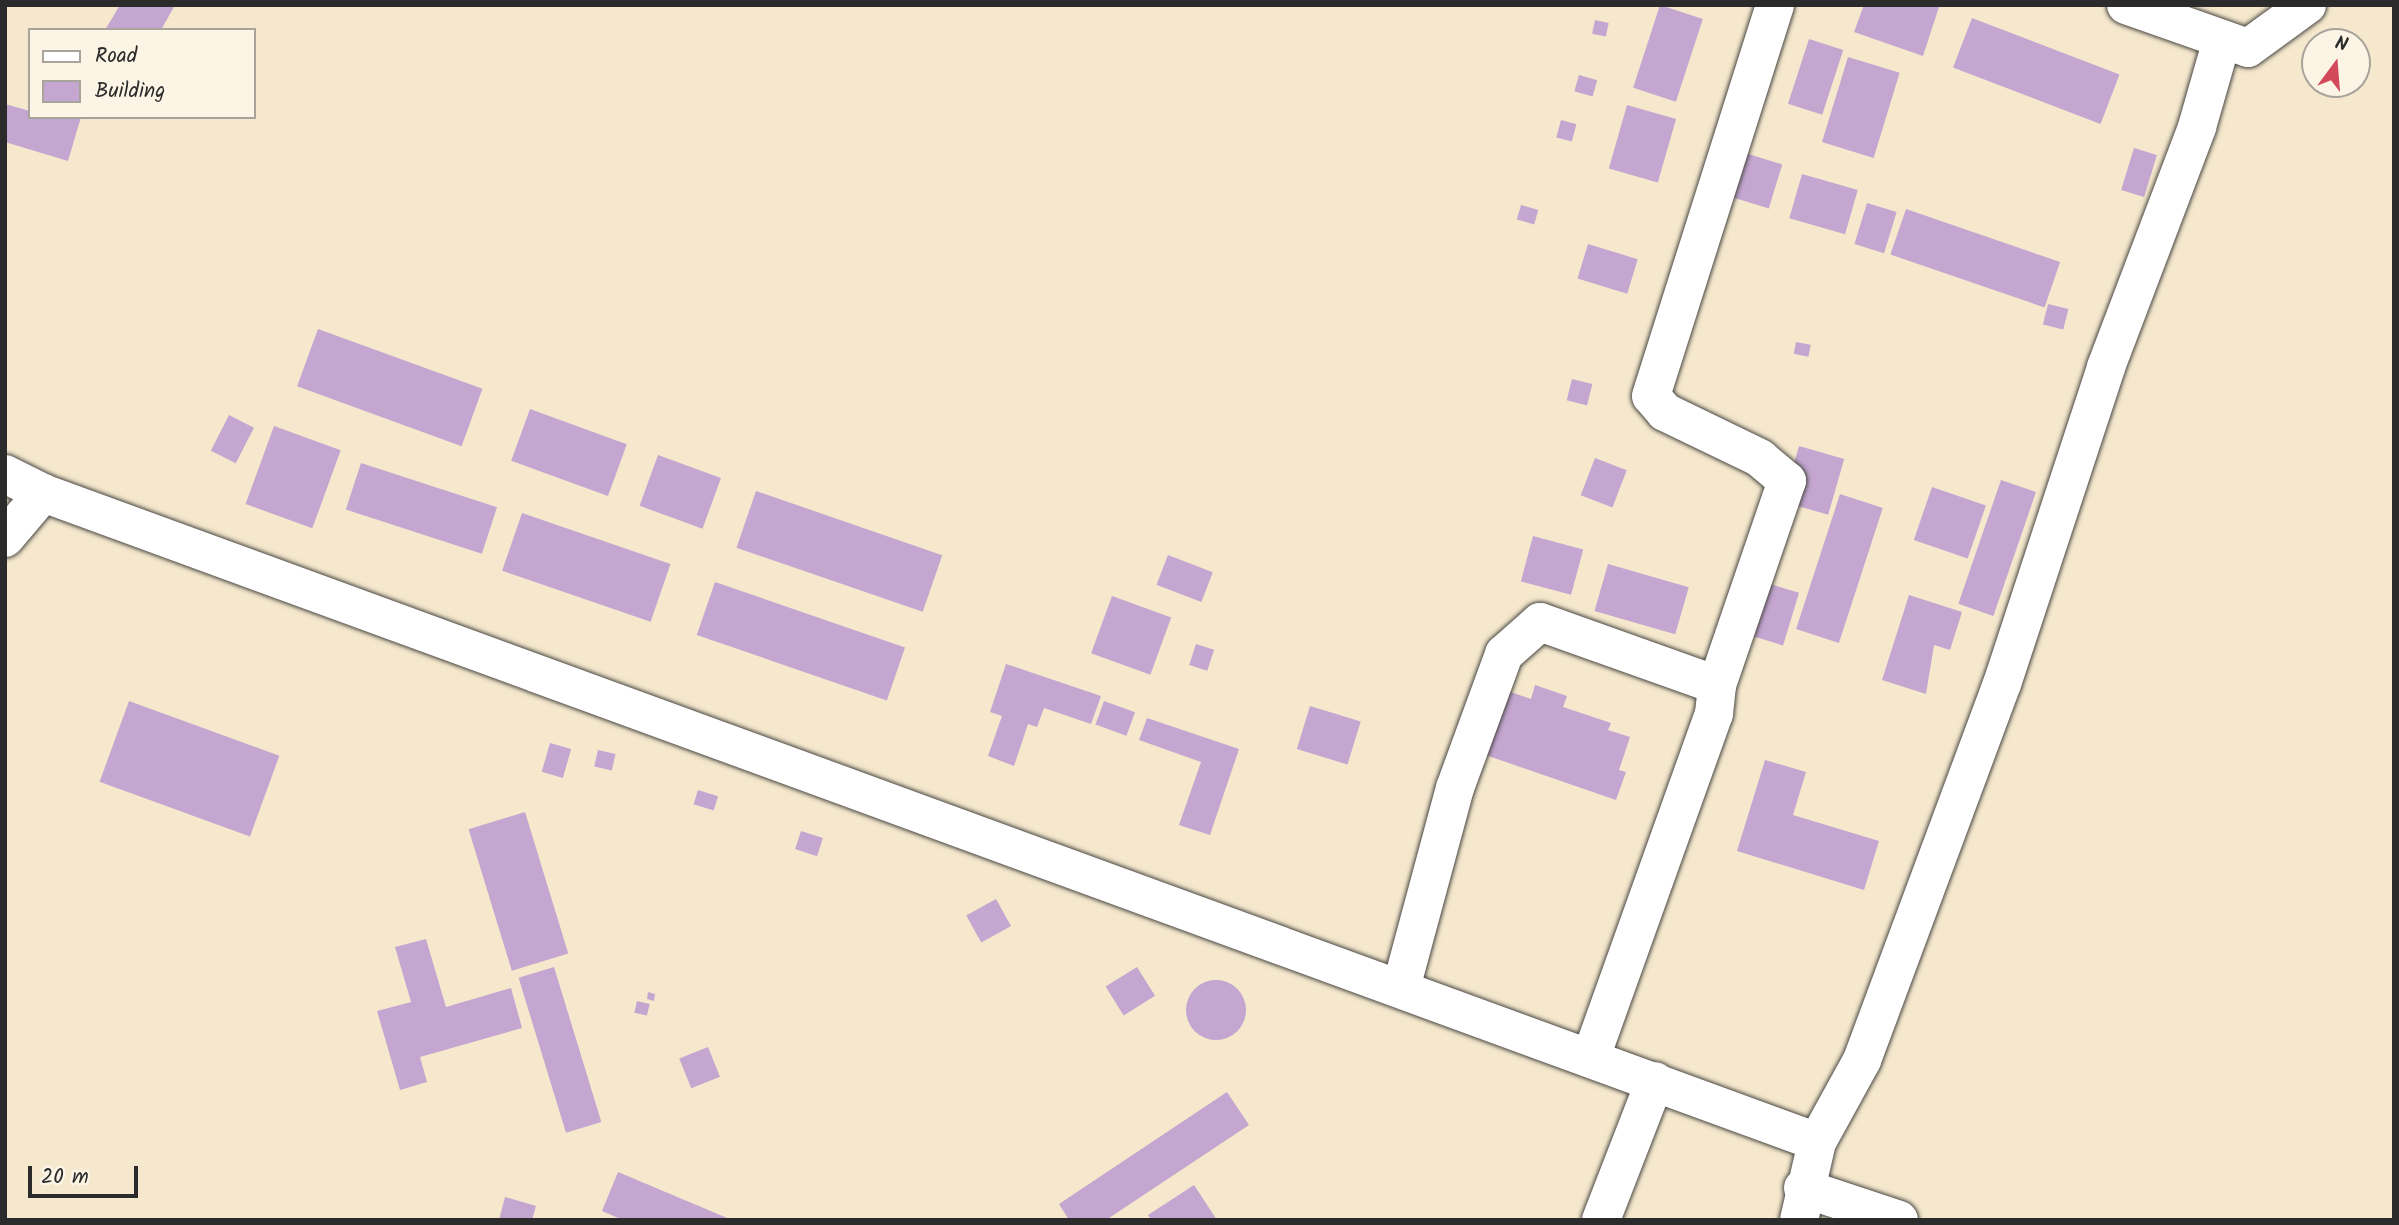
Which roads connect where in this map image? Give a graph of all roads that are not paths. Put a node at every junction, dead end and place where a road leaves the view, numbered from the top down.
1 (1775, 5) edge
2 (2126, 5) edge
3 (2307, 5) edge
4 (2222, 40) junction
5 (5, 474) edge
6 (43, 493) junction
7 (5, 538) edge
8 (1717, 685) junction
9 (1401, 988) junction
10 (1591, 1057) junction
11 (1656, 1081) junction
12 (1817, 1142) junction
13 (1801, 1204) edge
14 (1601, 1220) edge
15 (1899, 1220) edge

1 - 8 street
2 - 4 street
3 - 4 street
4 - 12 street
5 - 6 street
6 - 7 street
6 - 9 street
8 - 9 street
8 - 10 street
9 - 10 street
10 - 11 street
11 - 12 street
11 - 14 street
12 - 13 street
13 - 15 street

